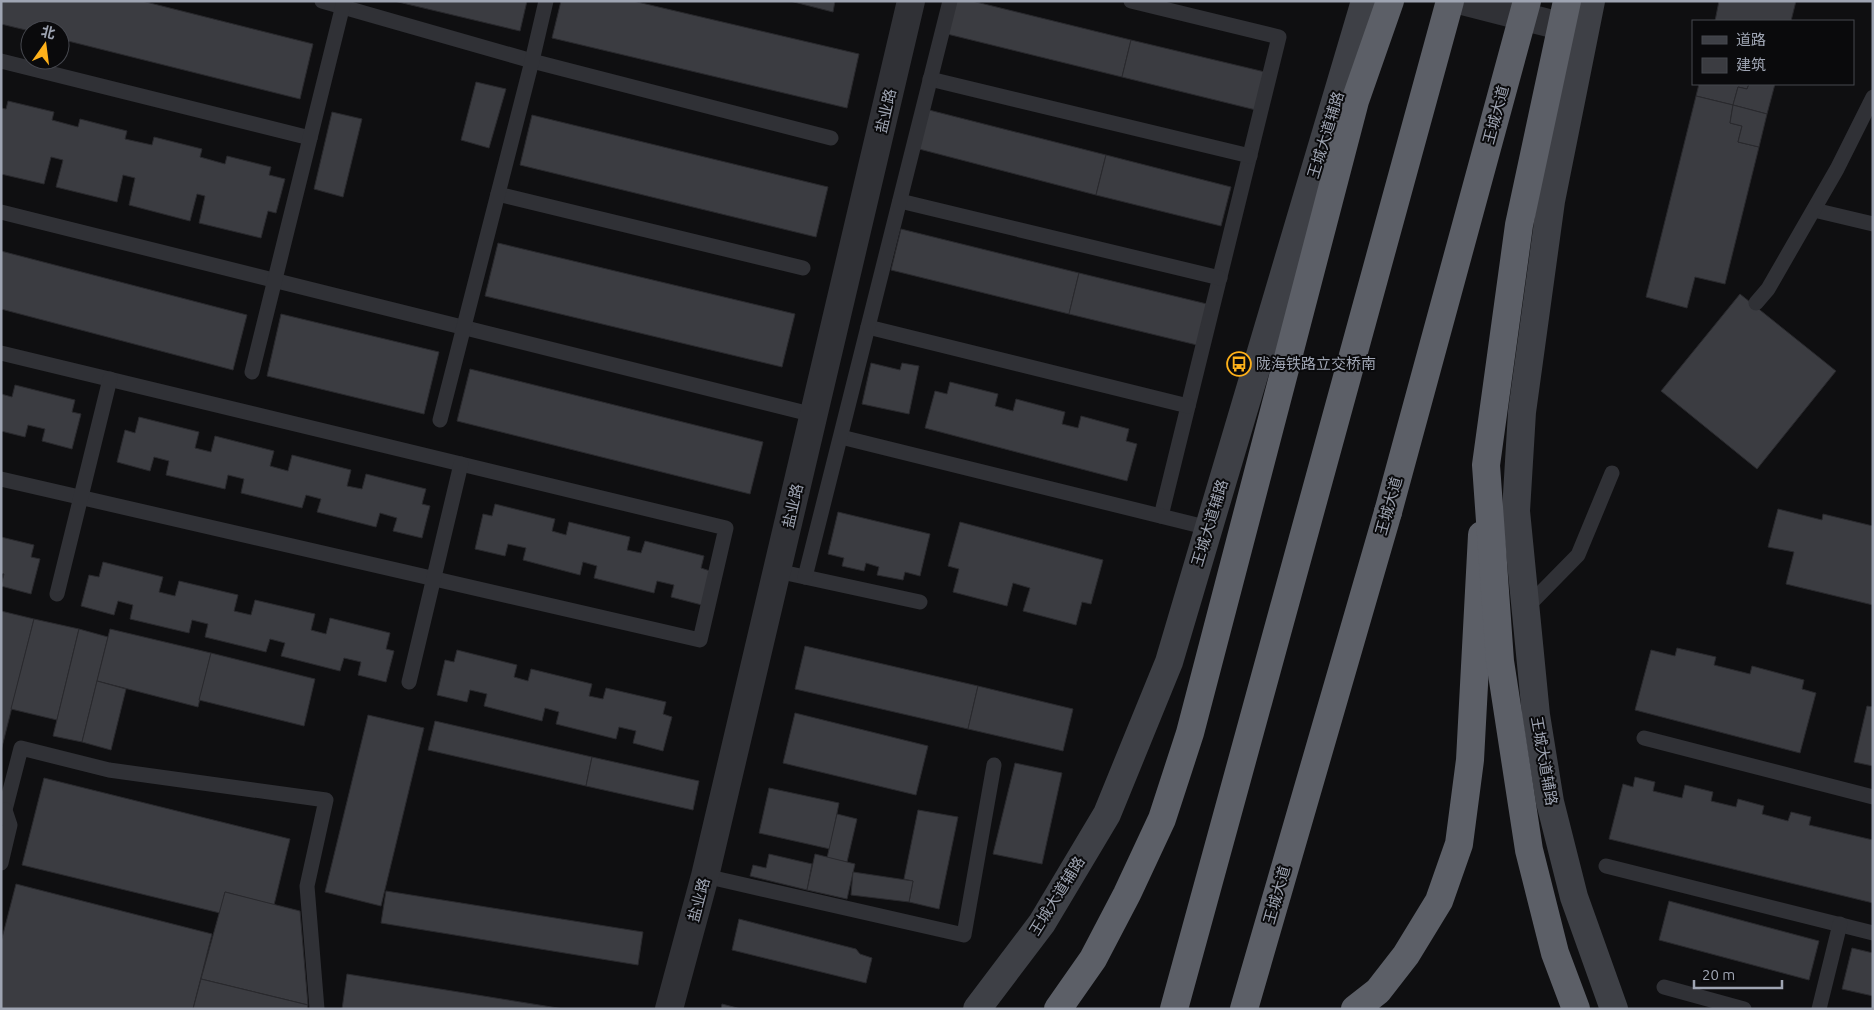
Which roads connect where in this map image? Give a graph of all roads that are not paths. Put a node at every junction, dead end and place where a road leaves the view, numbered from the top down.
1 (322, 1) edge
2 (546, 1) edge
3 (912, 1) edge
4 (950, 1) edge
5 (1131, 1) edge
6 (1365, 1) edge
7 (1390, 1) edge
8 (1450, 1) edge
9 (1462, 1) edge
10 (1527, 1) edge
11 (1567, 1) edge
12 (1587, 1) edge
13 (1591, 1) edge
14 (344, 4) edge
15 (1585, 33) junction
16 (1, 61) edge
17 (532, 61) junction
18 (930, 79) junction
19 (1873, 97) edge
20 (310, 138) junction
21 (831, 138) dead end
22 (1250, 156) junction
23 (498, 194) junction
24 (900, 201) junction
25 (1814, 210) junction
26 (1, 212) edge
27 (1873, 224) edge
28 (803, 268) dead end
29 (1220, 278) junction
30 (275, 280) junction
31 (1756, 303) dead end
32 (868, 327) junction
33 (464, 328) junction
34 (1, 353) edge
35 (252, 372) dead end
36 (110, 379) junction
37 (1188, 406) junction
38 (814, 415) junction
39 (440, 420) dead end
40 (841, 437) junction
41 (461, 464) junction
42 (1486, 465) junction
43 (1612, 474) dead end
44 (1, 478) edge
45 (81, 497) junction
46 (1161, 516) junction
47 (1209, 528) junction
48 (777, 571) junction
49 (805, 577) junction
50 (434, 578) junction
51 (57, 594) dead end
52 (920, 602) dead end
53 (1525, 609) junction
54 (409, 682) dead end
55 (1644, 738) dead end
56 (994, 765) dead end
57 (1873, 797) edge
58 (3, 809) edge
59 (1, 862) edge
60 (1606, 866) dead end
61 (705, 876) junction
62 (1840, 924) junction
63 (1873, 933) edge
64 (1664, 987) dead end
65 (317, 1009) edge
66 (668, 1009) edge
67 (977, 1009) edge
68 (1058, 1009) edge
69 (1174, 1009) edge
70 (1244, 1009) edge
71 (1355, 1009) edge
72 (1576, 1009) edge
73 (1614, 1009) edge
74 (1744, 1009) edge
75 (1818, 1009) edge

1 - 14 lane
2 - 17 lane
3 - 38 street, 盐业路
4 - 18 lane
5 - 22 lane
6 - 47 main road, 王城大道辅路
7 - 68 highway
8 - 69 highway
9 - 15 street
10 - 70 highway, 王城大道, bridge
11 - 42 highway, bridge
12 - 15 main road
13 - 15 main road, 王城大道辅路
14 - 17 lane
14 - 20 lane
15 - 53 main road, 王城大道辅路
16 - 20 lane
17 - 21 lane
17 - 23 lane
18 - 22 lane
18 - 24 lane
19 - 25 lane
20 - 30 lane
22 - 29 lane
23 - 28 lane
23 - 33 lane
24 - 29 lane
24 - 32 lane
25 - 27 lane
25 - 31 lane
26 - 30 lane
29 - 37 lane
30 - 33 lane
30 - 35 lane
32 - 37 lane
32 - 40 lane
33 - 38 lane
33 - 39 lane
34 - 36 lane
36 - 41 lane
36 - 45 lane
37 - 46 lane
38 - 48 street, 盐业路
40 - 46 lane
40 - 49 lane
41 - 50 lane
41 - 50 lane
42 - 71 highway, bridge
42 - 72 highway, bridge
43 - 53 lane
44 - 45 lane
45 - 50 lane
45 - 51 lane
46 - 47 lane
47 - 67 main road, 王城大道辅路
48 - 49 lane
48 - 61 street, 盐业路
49 - 52 lane
50 - 54 lane
53 - 73 main road, 王城大道辅路
55 - 57 lane
56 - 61 lane
58 - 59 lane
58 - 65 lane
60 - 62 lane
61 - 66 street, 盐业路
62 - 63 lane
62 - 75 lane
64 - 74 lane

